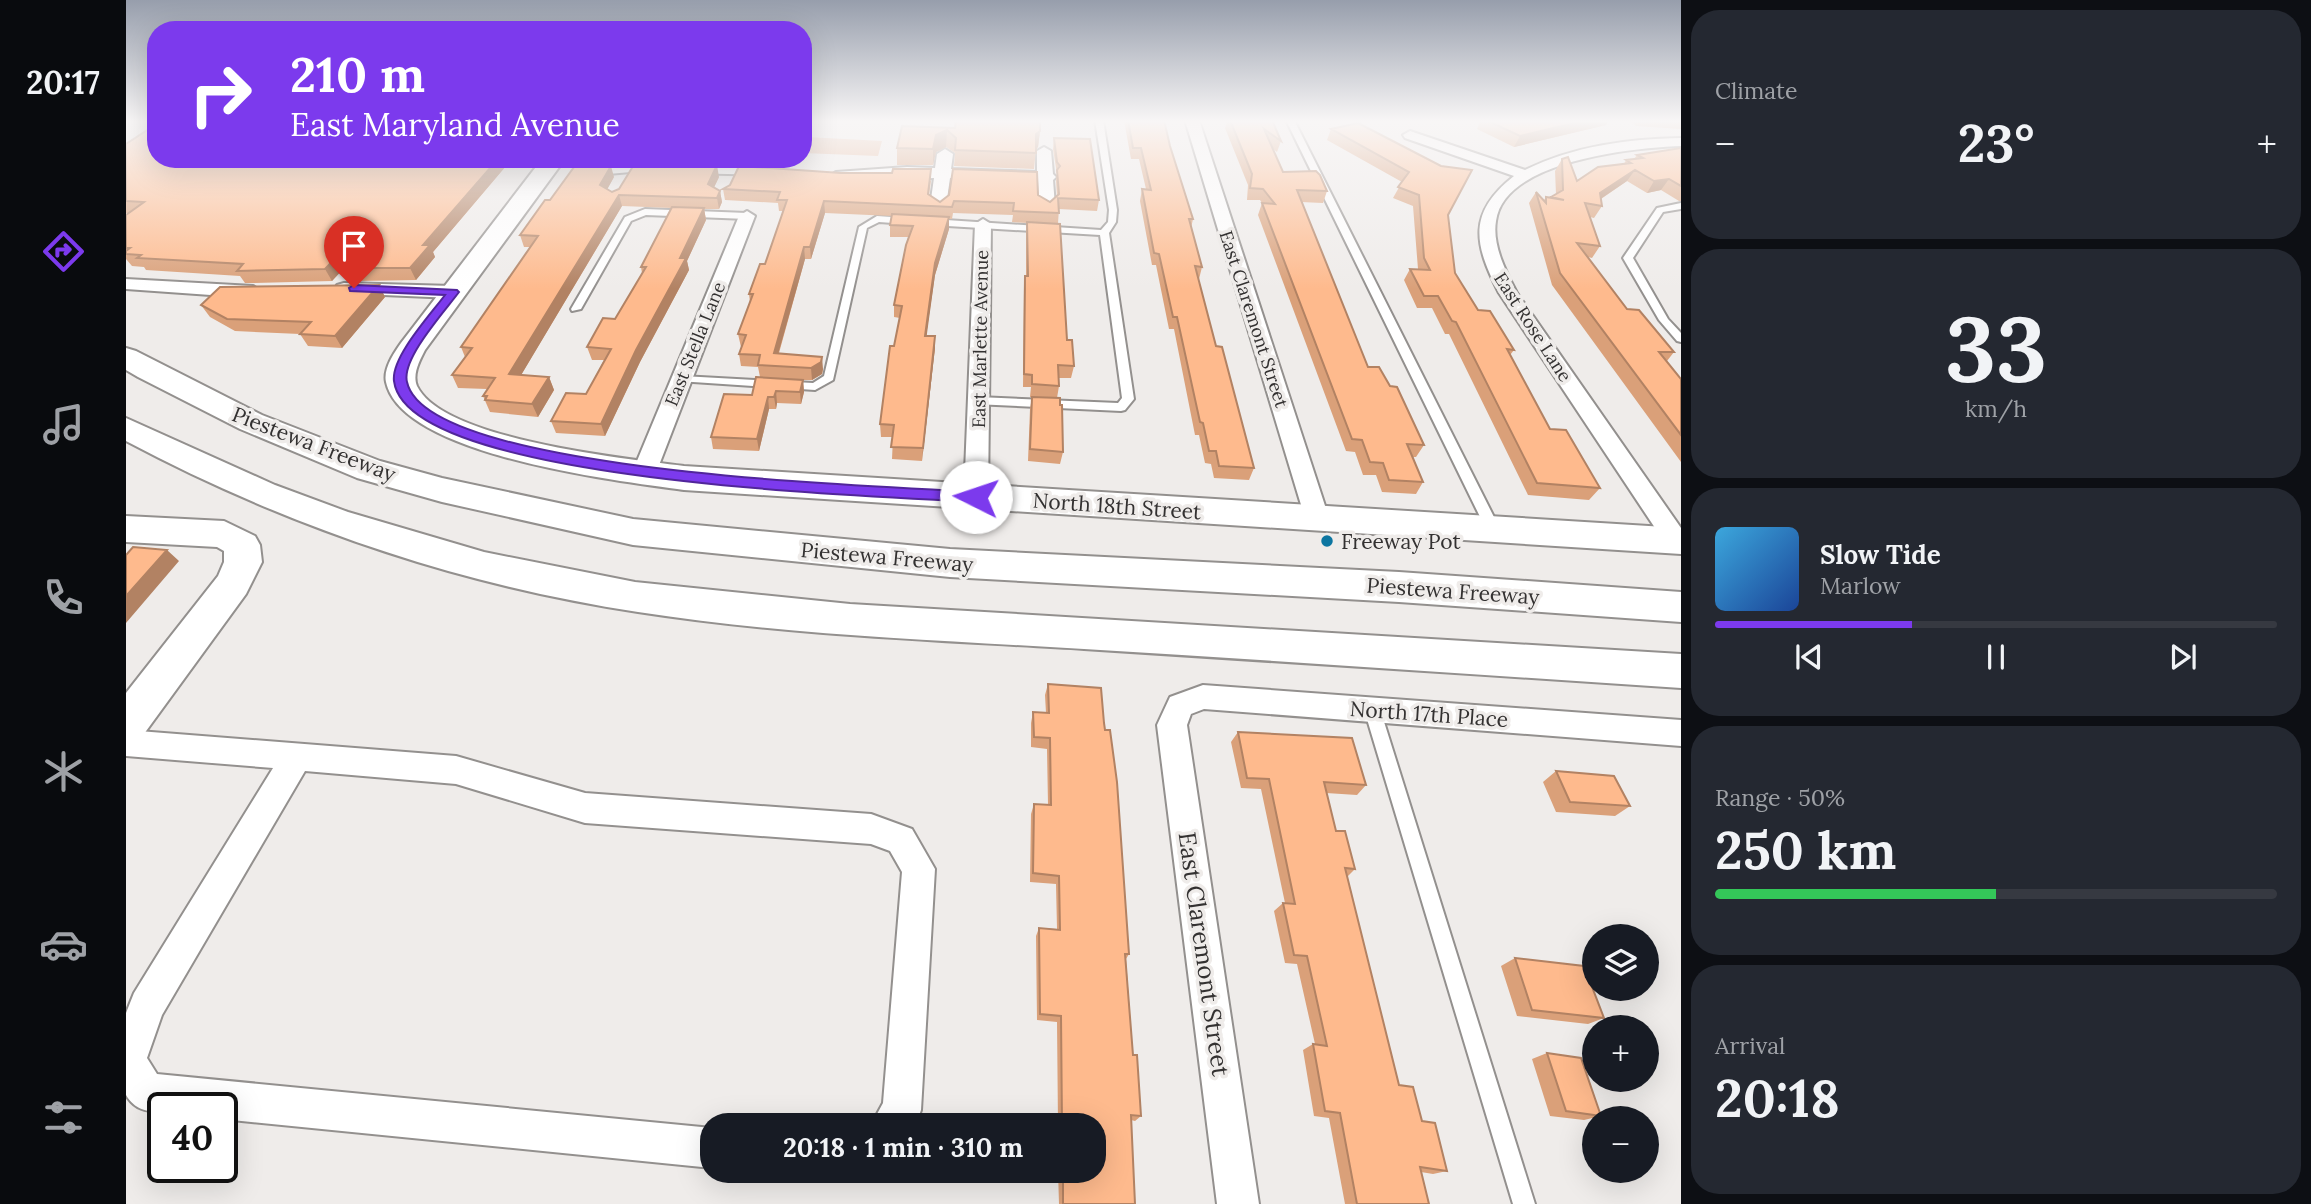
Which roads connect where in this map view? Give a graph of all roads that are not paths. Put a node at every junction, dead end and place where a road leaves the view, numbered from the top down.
1 (541, 176) edge
2 (626, 176) edge
3 (730, 176) edge
4 (943, 176) edge
5 (1008, 176) edge
6 (1046, 176) edge
7 (1108, 176) edge
8 (1210, 176) edge
9 (1318, 176) edge
10 (1528, 176) edge
11 (620, 186) edge
12 (725, 187) edge
13 (938, 206) edge
14 (1681, 206) edge
15 (747, 216) joint
16 (983, 224) junction
17 (1104, 233) junction
18 (356, 270) edge
19 (126, 284) edge
20 (333, 289) joint
21 (267, 291) edge
22 (367, 292) joint
23 (450, 296) junction
24 (576, 309) dead end
25 (1681, 340) edge
26 (126, 357) edge
27 (682, 379) junction
28 (978, 401) junction
29 (126, 428) edge
30 (644, 473) junction
31 (976, 497) junction
32 (1317, 518) junction
33 (126, 529) edge
34 (1493, 529) junction
35 (1679, 540) edge
36 (1681, 580) edge
37 (1399, 587) junction
38 (1681, 607) edge
39 (1445, 656) junction
40 (1681, 671) edge
41 (1681, 692) edge
42 (1180, 706) joint
43 (1372, 709) junction
44 (126, 725) edge
45 (1681, 733) edge
46 (126, 743) edge
47 (297, 757) junction
48 (900, 1113) edge
49 (700, 1147) edge
50 (1238, 1204) edge
51 (1524, 1204) edge

1 - 23 main road
2 - 11 street
3 - 12 street
4 - 13 street
5 - 6 street
7 - 17 lane
8 - 32 street, East Claremont Street
9 - 34 lane
10 - 35 street, East Rose Lane
14 - 25 lane
15 - 24 lane
15 - 27 street, East Stella Lane
16 - 17 lane
16 - 27 lane
16 - 28 street, East Marlette Avenue
17 - 28 lane
18 - 20 street
19 - 21 street
20 - 22 street
22 - 23 street
23 - 30 main road, North 18th Street
26 - 37 main road, Piestewa Freeway
27 - 30 street, East Stella Lane
28 - 31 street, East Marlette Avenue
29 - 39 main road
30 - 31 main road, North 18th Street
31 - 32 main road, North 18th Street
32 - 34 main road, North 18th Street
33 - 44 main road
34 - 35 main road, North 18th Street
36 - 37 main road
37 - 38 main road, Piestewa Freeway
39 - 40 main road
39 - 41 main road
42 - 43 street, North 17th Place
42 - 50 street, East Claremont Street
43 - 45 street, North 17th Place
43 - 51 lane
46 - 47 street
47 - 48 street
47 - 49 street

